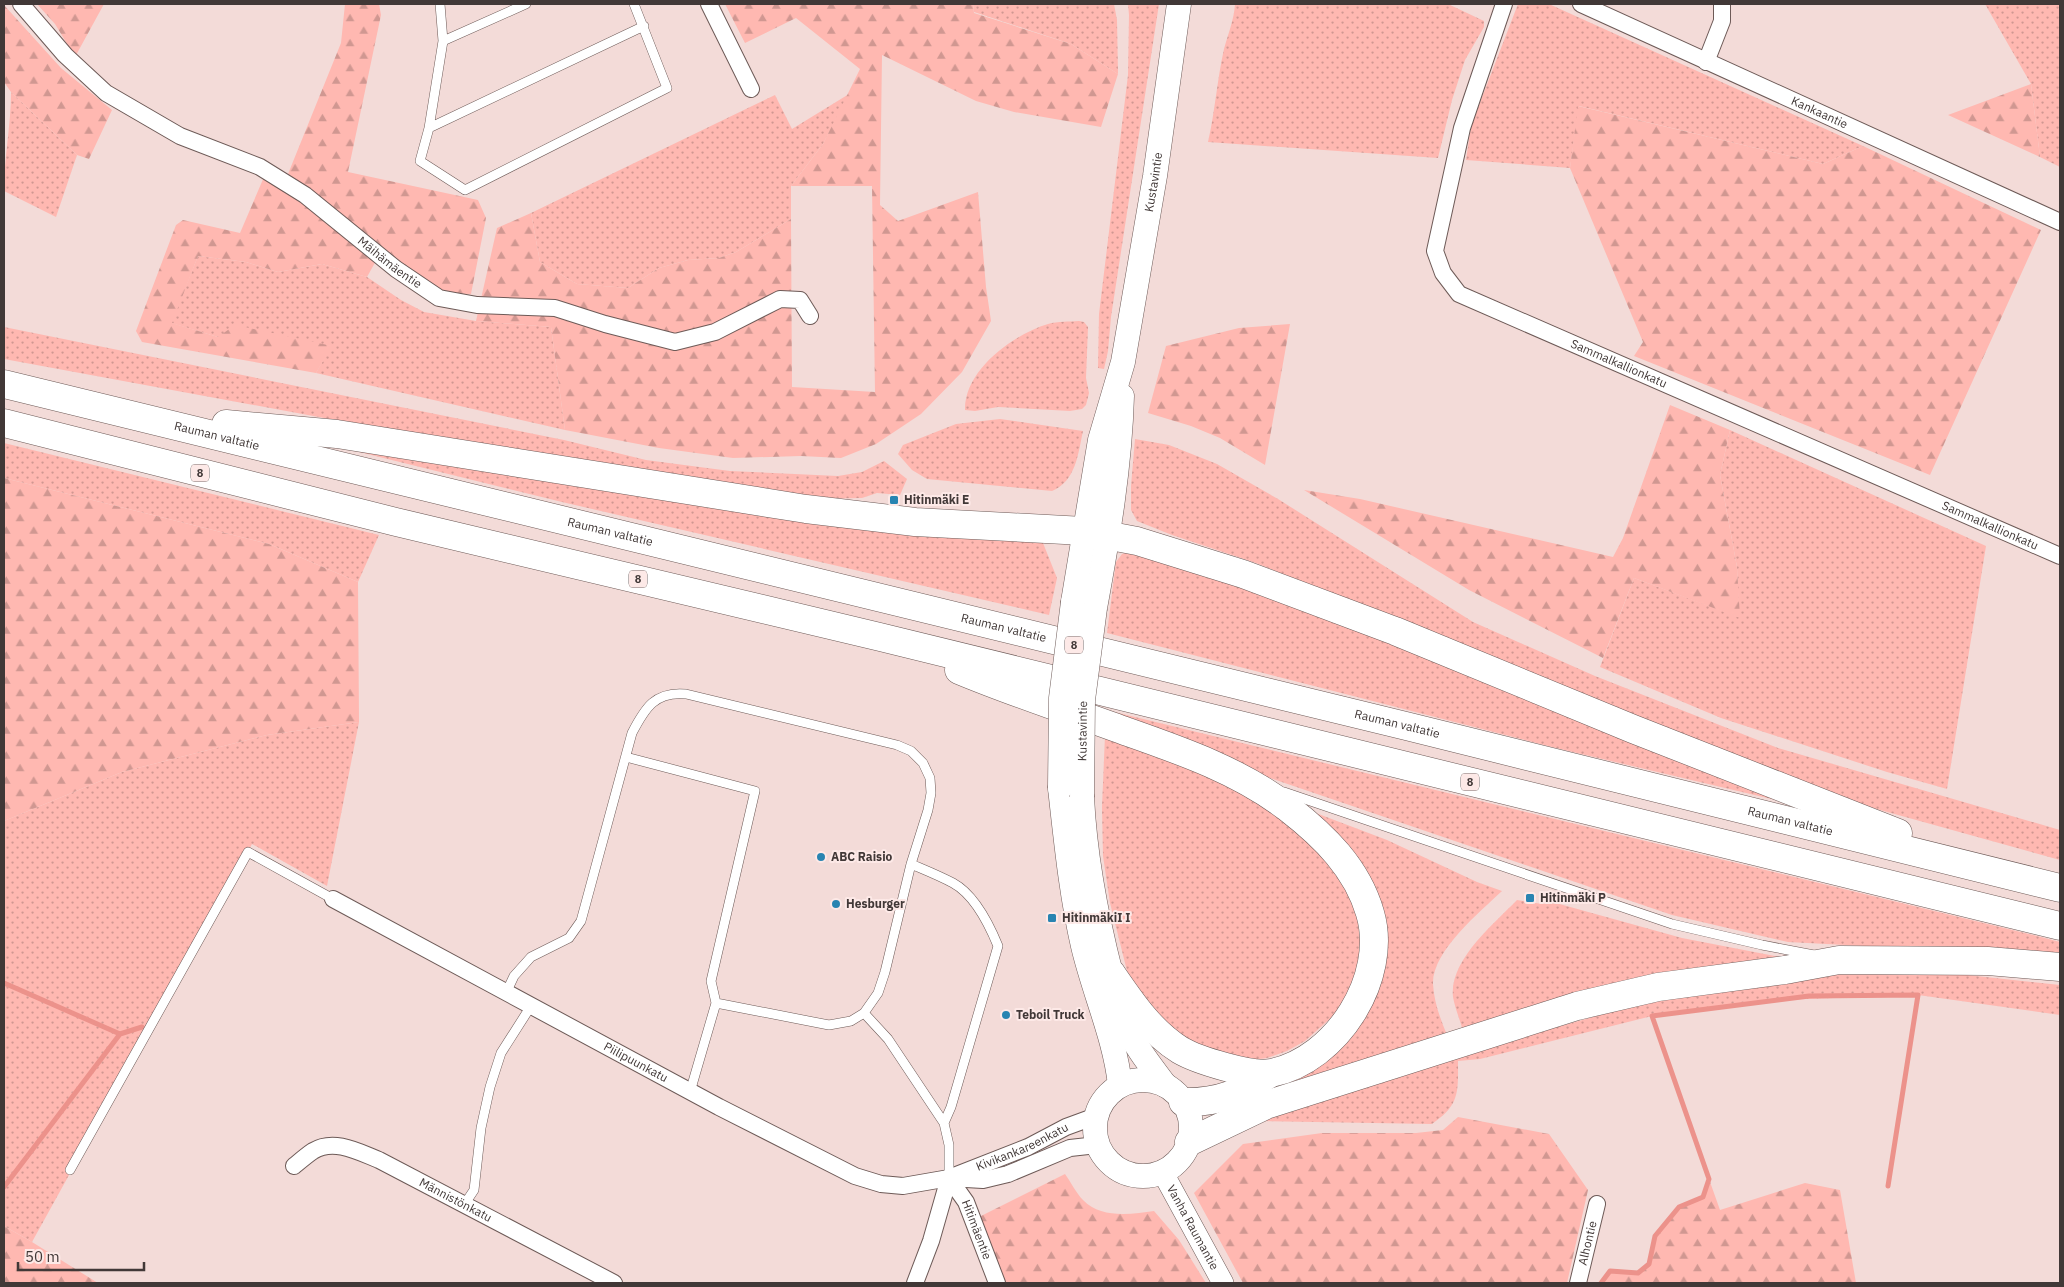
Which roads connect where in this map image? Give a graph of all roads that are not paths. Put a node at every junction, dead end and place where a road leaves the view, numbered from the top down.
1 (21, 4) edge
2 (440, 4) edge
3 (526, 4) edge
4 (634, 4) edge
5 (708, 4) edge
6 (1179, 4) edge
7 (1504, 4) edge
8 (1581, 4) edge
9 (1722, 4) edge
10 (644, 26) junction
11 (443, 41) junction
12 (1706, 62) junction
13 (751, 89) dead end
14 (429, 128) junction
15 (2060, 222) edge
16 (810, 316) dead end
17 (4, 384) edge
18 (133, 415) junction
19 (4, 423) edge
20 (1096, 533) junction
21 (2060, 556) edge
22 (1084, 605) junction
23 (880, 637) junction
24 (626, 757) junction
25 (1239, 777) junction
26 (911, 864) junction
27 (2015, 877) junction
28 (2060, 888) edge
29 (333, 900) joint
30 (2060, 926) edge
31 (1838, 960) junction
32 (2060, 967) edge
33 (1111, 973) junction
34 (506, 993) junction
35 (716, 1004) junction
36 (531, 1006) junction
37 (864, 1013) junction
38 (1269, 1074) junction
39 (1120, 1085) junction
40 (690, 1092) junction
41 (1174, 1094) junction
42 (1096, 1116) junction
43 (944, 1123) junction
44 (1189, 1142) junction
45 (1097, 1145) junction
46 (294, 1166) dead end
47 (70, 1170) dead end
48 (1163, 1172) junction
49 (949, 1178) junction
50 (1597, 1204) dead end
51 (464, 1205) junction
52 (614, 1283) edge
53 (915, 1283) edge
54 (997, 1283) edge
55 (1223, 1283) edge
56 (1578, 1283) edge

1 - 16 street, Mäihämäentie
2 - 11 lane
3 - 11 lane
4 - 10 lane
5 - 13 street
6 - 20 main road, Kustavintie
7 - 21 street, Sammalkallionkatu
8 - 12 street, Kankaantie
9 - 12 street
10 - 14 lane
10 - 14 lane
11 - 14 lane
12 - 15 street, Kankaantie
17 - 18 highway, Rauman valtatie / 8
18 - 20 highway
18 - 27 highway, Rauman valtatie / 8
19 - 23 highway, 8
20 - 22 main road, Kustavintie
20 - 27 highway
22 - 33 main road, Kustavintie, bridge
22 - 39 main road, Kustavintie, bridge
23 - 25 highway
23 - 30 highway, 8
24 - 26 lane
24 - 34 lane
24 - 35 lane
25 - 31 lane
25 - 38 highway
26 - 37 lane
26 - 43 lane
27 - 28 highway, Rauman valtatie / 8
29 - 34 street, Piilipuunkatu
29 - 47 lane
31 - 32 highway
31 - 44 highway
33 - 38 highway
33 - 41 main road, Kustavintie
34 - 36 street, Piilipuunkatu
35 - 37 lane
35 - 40 lane
36 - 40 street, Piilipuunkatu
36 - 51 lane
37 - 43 lane
38 - 41 highway
39 - 41 main road
39 - 42 main road
40 - 49 street, Piilipuunkatu
41 - 44 main road
42 - 45 main road
42 - 49 street, Kivikankareenkatu
43 - 49 lane
44 - 48 main road
45 - 48 main road
45 - 49 street, Kivikankareenkatu
46 - 51 street, Männistönkatu
48 - 55 street, Vanha Raumantie
49 - 53 street
49 - 54 street, Hitimäentie
50 - 56 street, Alhontie
51 - 52 street, Männistönkatu

